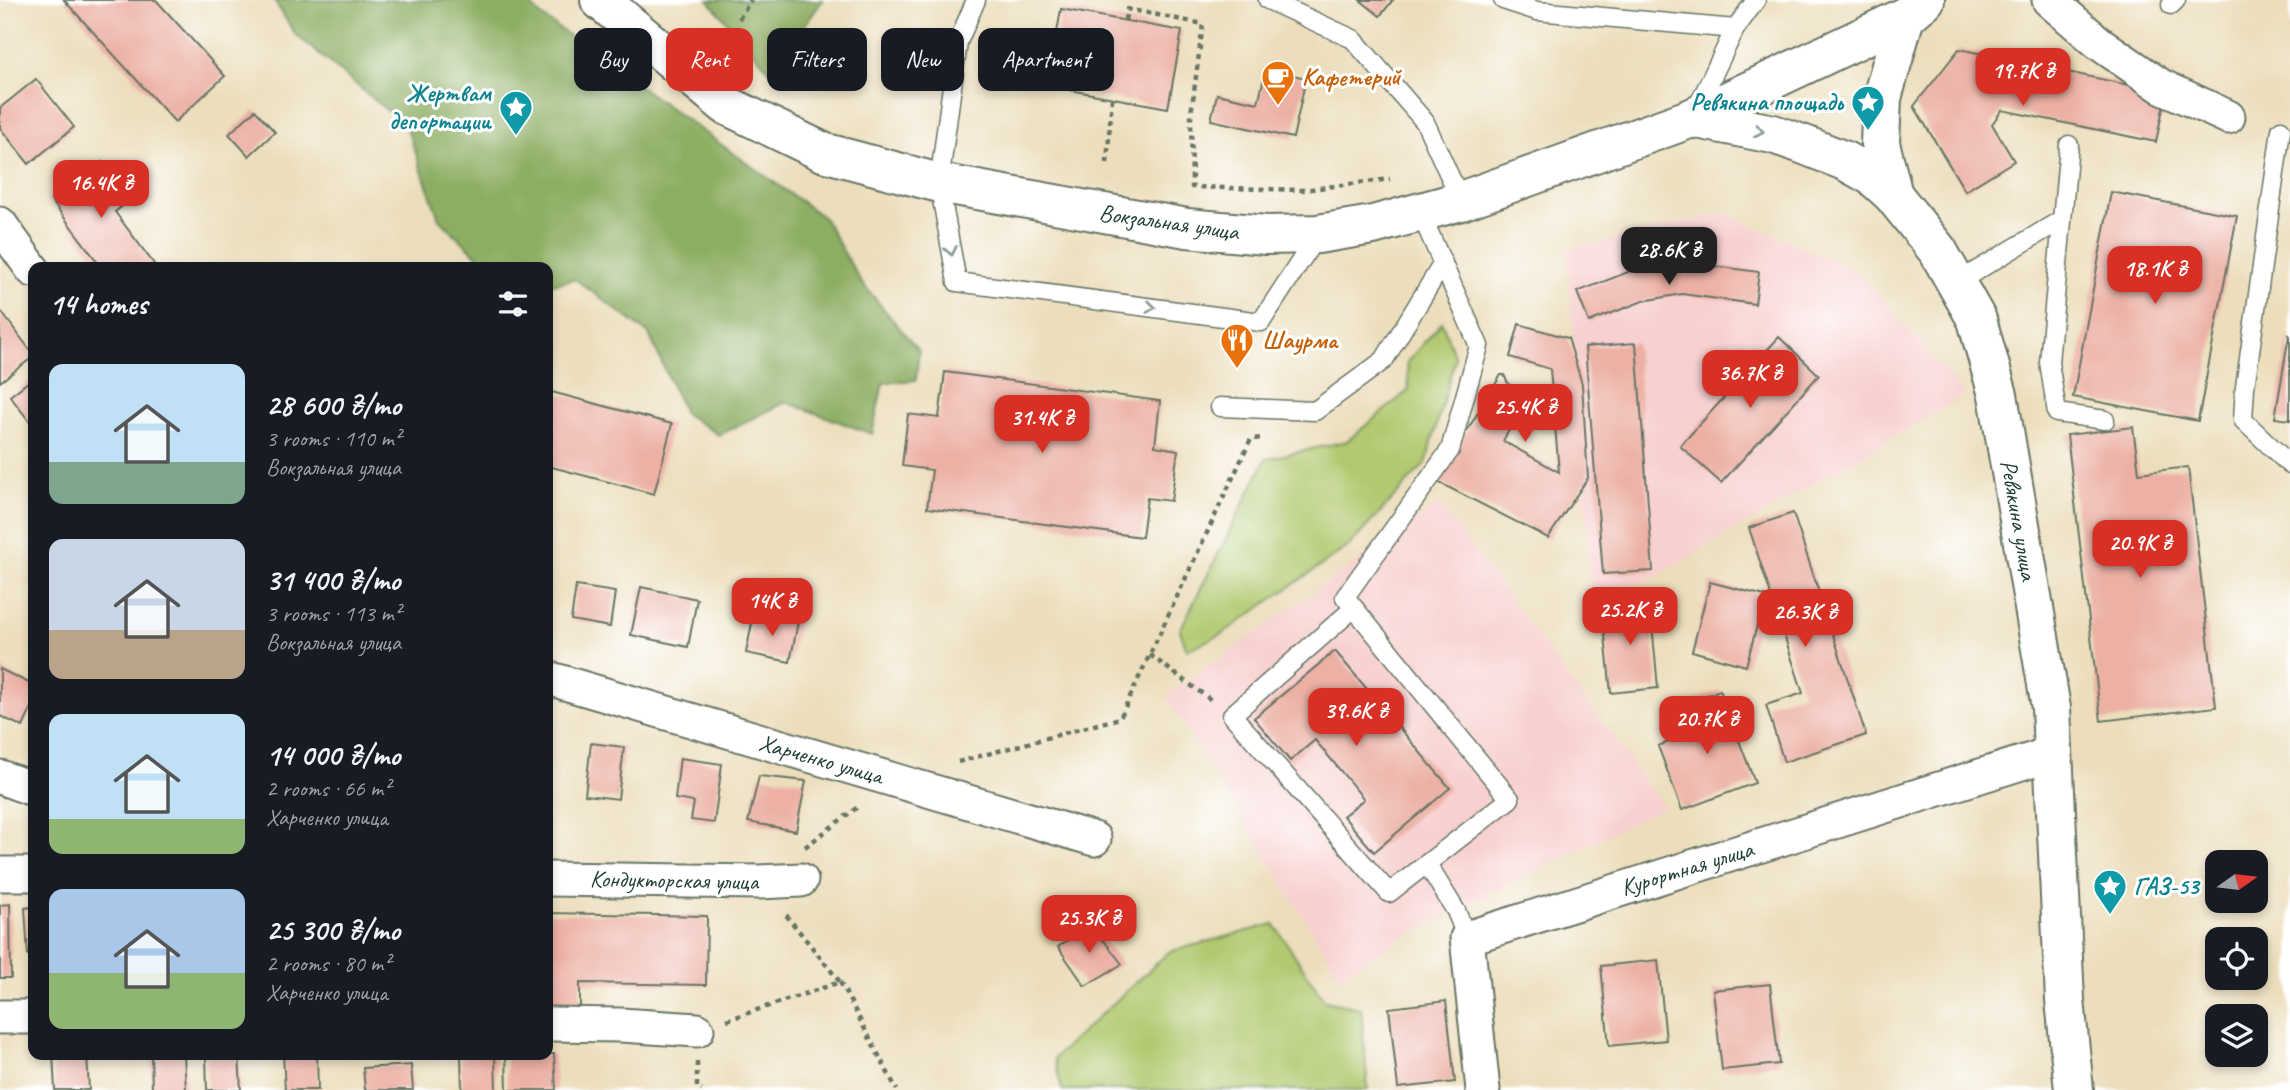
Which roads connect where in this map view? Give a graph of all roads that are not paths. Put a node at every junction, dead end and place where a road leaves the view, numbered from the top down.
1 (600, 0) edge
2 (632, 0) edge
3 (976, 0) edge
4 (1268, 0) edge
5 (1503, 0) edge
6 (1756, 0) edge
7 (2049, 0) edge
8 (1915, 8) edge
9 (1735, 29) junction
10 (665, 53) junction
11 (2228, 117) dead end
12 (1692, 118) junction
13 (2281, 130) dead end
14 (2069, 145) dead end
15 (939, 183) junction
16 (1455, 186) junction
17 (1893, 195) junction
18 (1420, 212) junction
19 (2061, 220) junction
20 (0, 224) edge
21 (1318, 234) junction
22 (28, 263) edge
23 (1443, 263) junction
24 (1955, 283) junction
25 (1220, 407) dead end
26 (2105, 419) dead end
27 (2290, 465) edge
28 (1354, 608) junction
29 (553, 679) edge
30 (2053, 753) junction
31 (0, 776) edge
32 (28, 787) edge
33 (1094, 839) dead end
34 (1427, 863) junction
35 (802, 864) road end
36 (0, 874) edge
37 (28, 874) edge
38 (553, 879) edge
39 (1467, 938) junction
40 (0, 1017) edge
41 (28, 1017) edge
42 (553, 1024) edge
43 (696, 1030) road end
44 (1483, 1090) edge
45 (2074, 1090) edge

1 - 10 main road, Вокзальная улица
2 - 10 main road, Вокзальная улица
3 - 15 lane
4 - 16 lane
5 - 9 lane
6 - 9 lane
7 - 11 street
8 - 12 main road, Вокзальная улица
8 - 17 main road
9 - 12 lane
10 - 15 main road, Вокзальная улица
12 - 16 main road, Вокзальная улица
12 -> 17 main road, Ревякина улица
13 - 27 lane
14 - 19 lane
15 - 21 main road, Вокзальная улица
15 -> 21 lane
16 - 18 main road, Вокзальная улица
17 - 24 main road, Ревякина улица
18 - 21 main road, Вокзальная улица
18 - 23 lane
19 - 24 lane
19 - 26 lane
20 - 22 street
23 - 25 lane
23 - 28 lane
24 - 30 main road, Ревякина улица
28 - 34 lane
28 - 34 lane
29 - 33 street, Харченко улица
30 - 39 street, Курортная улица
30 - 45 main road, Ревякина улица
31 - 32 street
34 - 39 lane
35 - 38 street, Кондукторская улица
36 - 37 street
39 - 44 street
40 - 41 street
42 - 43 street

